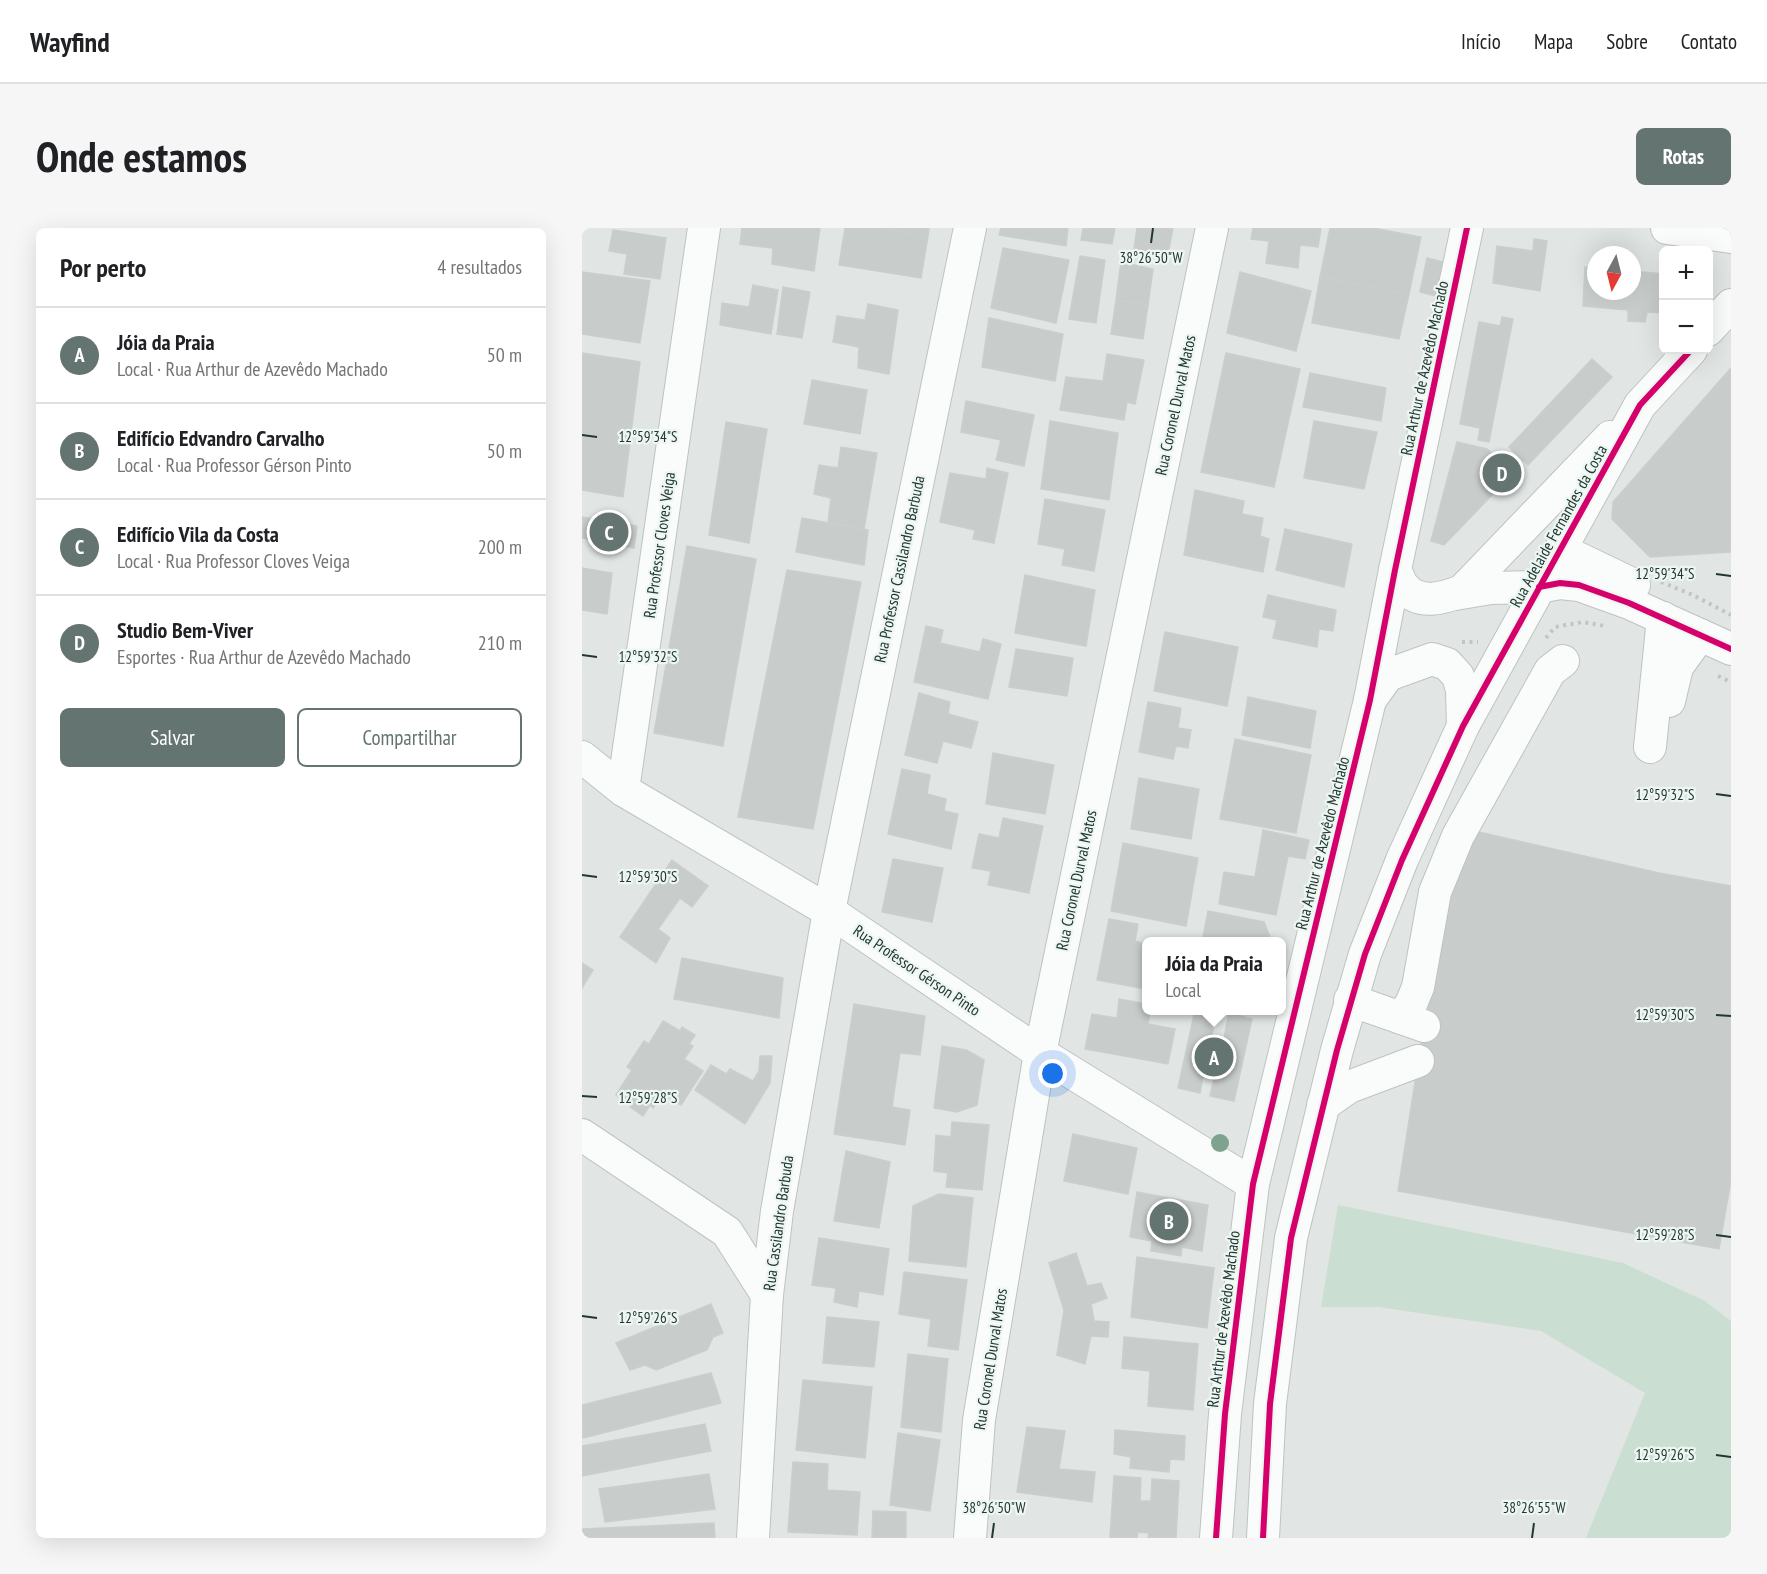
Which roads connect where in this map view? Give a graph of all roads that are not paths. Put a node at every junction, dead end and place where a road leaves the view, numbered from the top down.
1 (704, 228) edge
2 (970, 228) edge
3 (1212, 228) edge
4 (1467, 228) edge
5 (1667, 228) edge
6 (1726, 234) edge
7 (1731, 305) edge
8 (1713, 325) edge
9 (1687, 354) edge
10 (1640, 405) junction
11 (1561, 550) junction
12 (1395, 570) junction
13 (1539, 587) junction
14 (1450, 595) junction
15 (1663, 618) junction
16 (1731, 628) edge
17 (1700, 635) junction
18 (1731, 649) edge
19 (1553, 651) road end
20 (1370, 700) junction
21 (1463, 726) junction
22 (582, 757) edge
23 (623, 790) junction
24 (829, 911) junction
25 (1350, 1000) junction
26 (1040, 1053) junction
27 (1418, 1061) dead end
28 (1323, 1105) junction
29 (582, 1135) edge
30 (1253, 1184) junction
31 (727, 1232) junction
32 (774, 1236) junction
33 (767, 1295) junction
34 (753, 1538) edge
35 (970, 1538) edge
36 (1216, 1538) edge
37 (1263, 1538) edge

1 - 23 street, Rua Professor Cloves Veiga
2 - 24 street, Rua Professor Cassilandro Barbuda
3 - 26 street, Rua Coronel Durval Matos
4 - 12 street, Rua Arthur de Azevêdo Machado
5 - 6 street
7 - 8 street
9 - 10 street, Rua Adelaide Fernandes da Costa
10 - 11 street, Rua Adelaide Fernandes da Costa
10 - 14 street
11 - 13 street, Rua Adelaide Fernandes da Costa
11 - 16 street
12 - 14 street
12 - 20 street, Rua Arthur de Azevêdo Machado
13 - 14 street
13 - 15 street
13 - 21 street, Rua Adelaide Fernandes da Costa
15 - 17 street
15 - 17 street
17 - 18 street
19 - 25 street
20 - 21 street
20 - 30 street, Rua Arthur de Azevêdo Machado
21 - 25 street
22 - 23 street, Rua Professor Gérson Pinto
23 - 24 street, Rua Professor Gérson Pinto
24 - 26 street, Rua Professor Gérson Pinto
24 - 32 street, Rua Cassilandro Barbuda
25 - 28 street
26 - 30 street, Rua Professor Gérson Pinto
26 - 35 street, Rua Coronel Durval Matos
27 - 28 street
28 - 37 street
29 - 31 street
30 - 36 street, Rua Arthur de Azevêdo Machado
31 - 32 street
31 - 33 street
32 - 33 street, Rua Cassilandro Barbuda
33 - 34 street, Rua Cassilandro Barbuda

